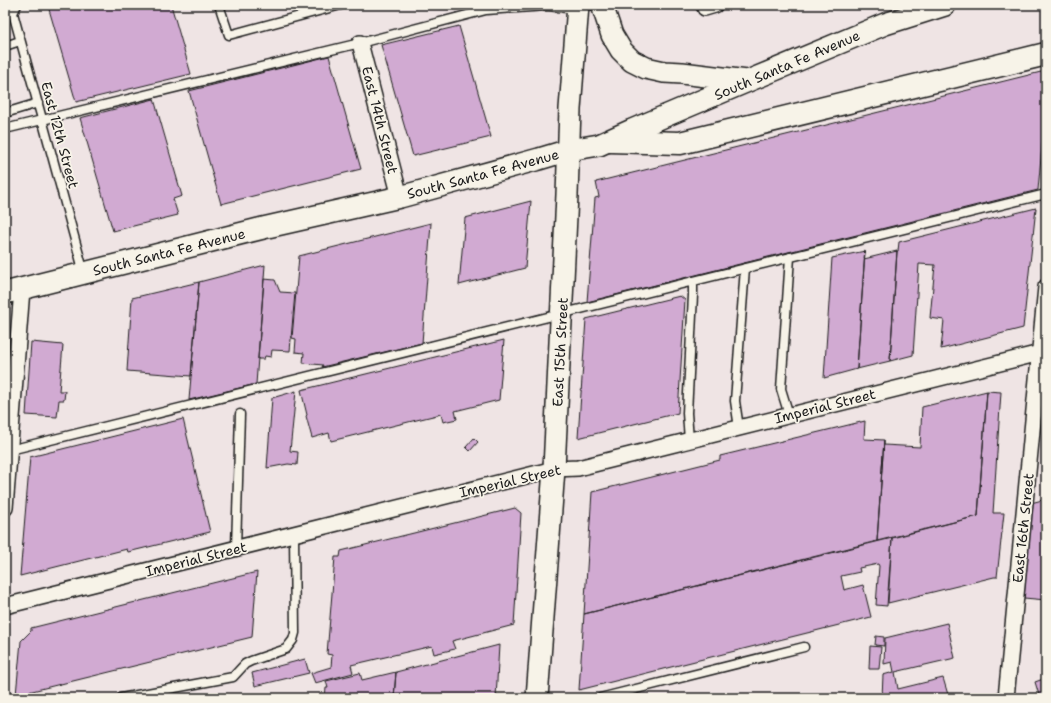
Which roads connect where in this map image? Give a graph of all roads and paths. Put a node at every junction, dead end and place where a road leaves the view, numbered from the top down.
1 (5, 5) edge
2 (17, 5) edge
3 (220, 5) edge
4 (341, 5) edge
5 (602, 5) edge
6 (945, 5) edge
7 (578, 7) edge
8 (13, 13) junction
9 (20, 41) junction
10 (360, 43) junction
11 (5, 46) edge
12 (1046, 54) edge
13 (748, 81) junction
14 (38, 103) junction
15 (5, 113) edge
16 (42, 119) junction
17 (5, 129) edge
18 (610, 141) junction
19 (569, 150) junction
20 (1046, 194) edge
21 (400, 197) junction
22 (790, 257) junction
23 (745, 268) junction
24 (84, 273) junction
25 (693, 281) junction
26 (1046, 287) edge
27 (14, 291) edge
28 (562, 313) junction
29 (1040, 353) junction
30 (1042, 372) edge
31 (240, 414) dead end
32 (789, 415) junction
33 (739, 428) junction
34 (689, 440) junction
35 (10, 450) junction
36 (554, 469) junction
37 (5, 508) edge
38 (294, 534) junction
39 (236, 548) junction
40 (5, 606) edge
41 (804, 647) dead end
42 (121, 698) edge
43 (537, 698) edge
44 (600, 698) edge
45 (1006, 698) edge

1 - 8 lane
2 - 8 lane
3 - 4 lane
5 - 13 main road
6 - 13 main road, South Santa Fe Avenue
7 - 10 lane
7 - 19 main road, East 15th Street
8 - 9 lane, East 12th Street
9 - 11 lane
9 - 14 lane, East 12th Street
10 - 16 lane
10 - 21 street, East 14th Street
12 - 18 main road
13 - 18 main road, South Santa Fe Avenue
14 - 15 lane
14 - 16 lane, East 12th Street
16 - 17 lane
16 - 24 lane, East 12th Street
18 - 19 main road, South Santa Fe Avenue
19 - 21 main road, South Santa Fe Avenue
19 - 28 main road, East 15th Street
20 - 22 lane
21 - 24 main road, South Santa Fe Avenue
22 - 23 lane
22 - 32 lane
23 - 25 lane
23 - 33 lane
24 - 27 main road, South Santa Fe Avenue
25 - 28 lane
25 - 34 lane
26 - 29 street, East 16th Street
27 - 35 street
28 - 35 lane
28 - 36 main road, East 15th Street
29 - 30 street, East 16th Street
29 - 32 street, Imperial Street
30 - 45 street, East 16th Street
31 - 39 lane
32 - 33 street, Imperial Street
33 - 34 street, Imperial Street
34 - 36 street, Imperial Street
35 - 37 street
36 - 38 street, Imperial Street
36 - 43 main road, East 15th Street
38 - 39 street, Imperial Street
38 - 42 lane
39 - 40 street, Imperial Street
41 - 44 lane

